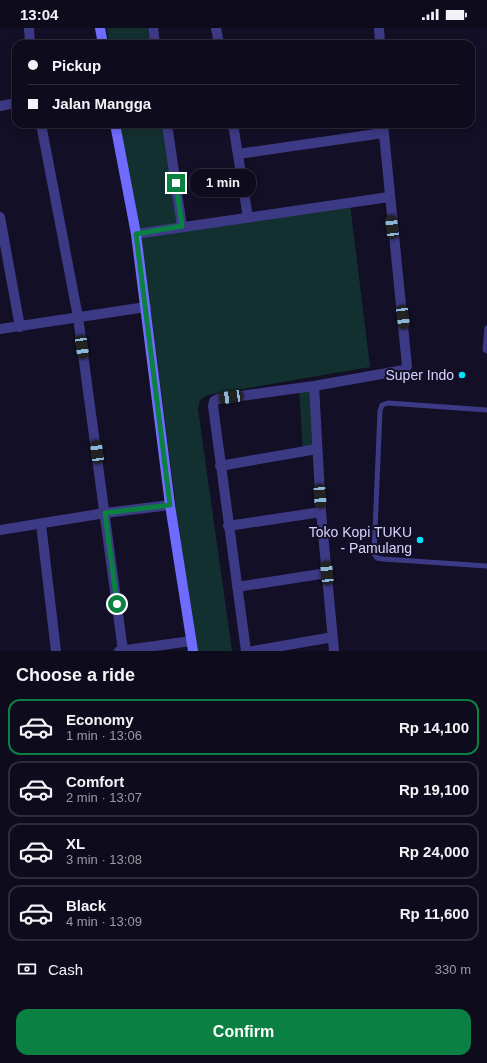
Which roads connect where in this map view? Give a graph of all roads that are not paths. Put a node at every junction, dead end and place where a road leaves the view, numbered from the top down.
1 (29, 28) edge
2 (100, 28) edge
3 (153, 28) edge
4 (218, 28) edge
5 (379, 28) edge
6 (30, 40) edge
7 (102, 40) edge
8 (154, 40) edge
9 (219, 40) edge
10 (380, 40) edge
11 (12, 104) edge
12 (0, 106) edge
13 (42, 128) edge
14 (116, 128) edge
15 (168, 128) edge
16 (234, 128) edge
17 (383, 128) edge
18 (238, 154) junction
19 (389, 197) junction
20 (0, 217) edge
21 (248, 218) junction
22 (182, 226) junction
23 (136, 234) junction
24 (146, 307) junction
25 (78, 316) junction
26 (20, 326) junction
27 (487, 328) edge
28 (0, 329) edge
29 (487, 351) edge
30 (314, 386) junction
31 (487, 410) edge
32 (317, 448) junction
33 (220, 466) junction
34 (170, 505) junction
35 (321, 512) junction
36 (105, 513) junction
37 (41, 524) junction
38 (228, 526) junction
39 (0, 530) edge
40 (487, 566) edge
41 (327, 573) junction
42 (237, 587) junction
43 (333, 637) junction
44 (192, 646) edge
45 (56, 651) edge
46 (121, 651) edge
47 (246, 651) edge
48 (253, 651) edge
49 (334, 651) edge

1 - 6 street
2 - 7 street
3 - 8 street
4 - 9 street
5 - 10 street
11 - 12 street
13 - 25 street
14 - 23 street
15 - 22 street
16 - 18 street
17 - 18 street
17 - 19 street
18 - 21 street
19 - 21 street
19 - 30 street
20 - 26 street
21 - 22 street
22 - 23 street
23 - 24 street
24 - 25 street
24 - 34 street
25 - 26 street
25 - 36 street
26 - 28 street
27 - 29 lane
30 - 32 street
30 - 33 street
31 - 40 lane
32 - 33 street
32 - 35 street
33 - 38 street
34 - 36 street
34 - 44 street
35 - 38 street
35 - 41 street
36 - 37 street
36 - 46 street
37 - 39 street
37 - 45 street
38 - 42 street
41 - 42 street
41 - 43 street
42 - 47 street
43 - 48 street
43 - 49 street
44 - 46 street

